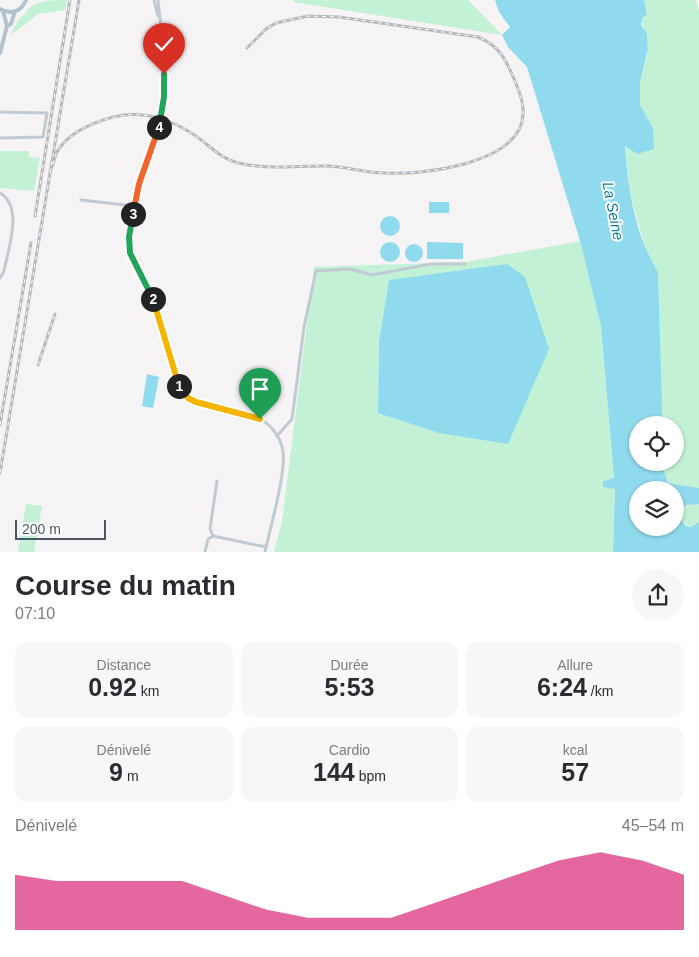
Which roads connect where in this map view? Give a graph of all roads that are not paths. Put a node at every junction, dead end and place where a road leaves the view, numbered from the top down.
1 (32, 0) edge
2 (154, 0) edge
3 (158, 0) edge
4 (25, 1) edge
5 (2, 10) edge
6 (15, 11) junction
7 (159, 17) junction
8 (7, 26) junction
9 (0, 53) edge
10 (0, 112) edge
11 (0, 138) edge
12 (0, 193) edge
13 (81, 200) dead end
14 (134, 206) junction
15 (465, 264) dead end
16 (0, 278) edge
17 (277, 436) junction
18 (217, 481) dead end
19 (213, 536) junction
20 (266, 547) junction
21 (206, 552) edge
22 (265, 552) edge

1 - 4 main road
2 - 7 street
3 - 7 street
4 - 6 main road
5 - 6 main road
5 - 8 main road
6 - 8 main road
7 - 14 street
8 - 9 main road
10 - 11 street
12 - 16 street
13 - 14 street
14 - 17 street
15 - 17 street
17 - 20 street
18 - 19 street
19 - 20 street
19 - 21 street
20 - 22 street

